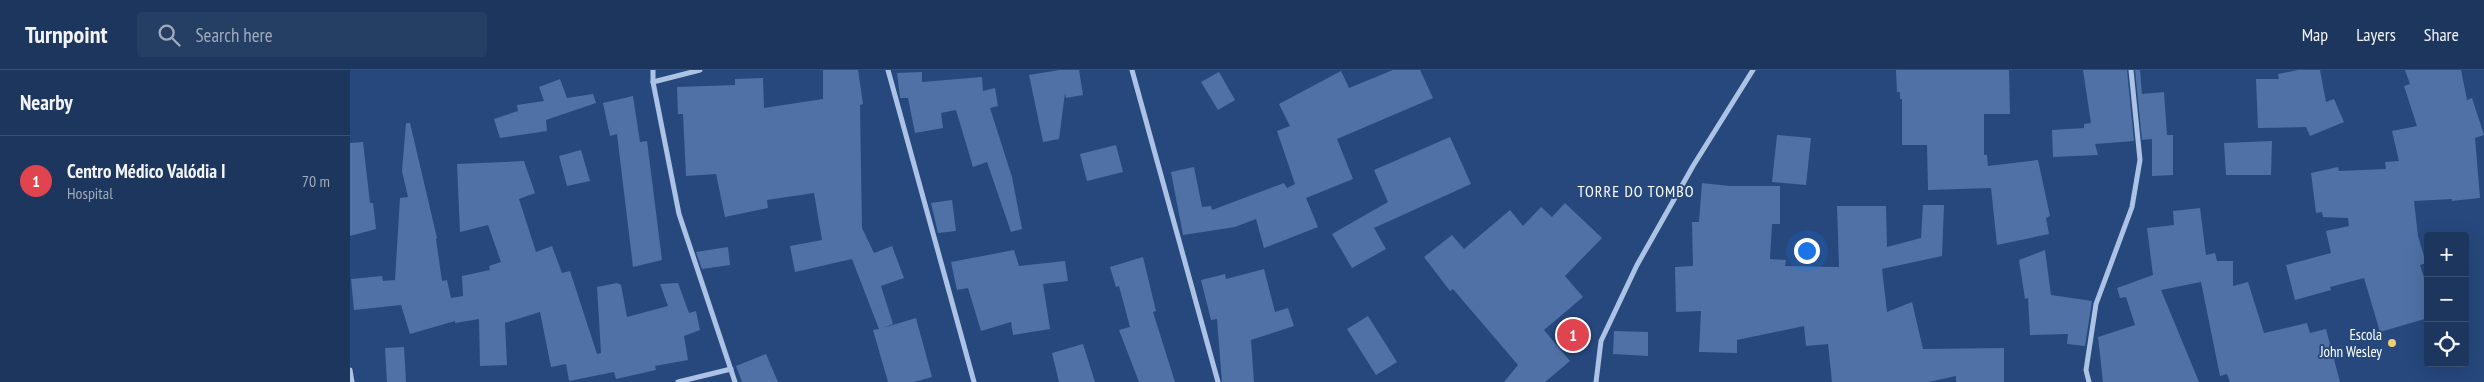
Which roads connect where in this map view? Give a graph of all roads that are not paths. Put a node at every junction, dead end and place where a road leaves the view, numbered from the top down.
1 (653, 70) edge
2 (700, 70) edge
3 (888, 70) edge
4 (1132, 70) edge
5 (1753, 70) edge
6 (2131, 70) edge
7 (653, 82) junction
8 (730, 369) junction
9 (350, 370) edge
10 (352, 382) edge
11 (678, 382) edge
12 (735, 382) edge
13 (974, 382) edge
14 (1218, 382) edge
15 (1596, 382) edge
16 (2089, 382) edge

1 - 7 street
2 - 7 street
3 - 13 street
4 - 14 street
5 - 15 street
6 - 16 street
7 - 8 street
8 - 11 street
8 - 12 street
9 - 10 street

